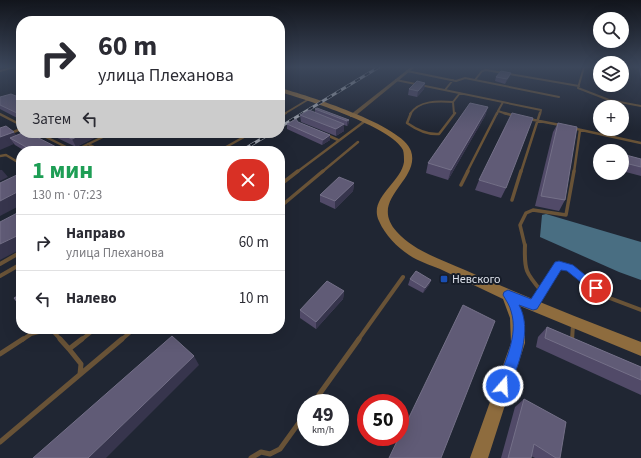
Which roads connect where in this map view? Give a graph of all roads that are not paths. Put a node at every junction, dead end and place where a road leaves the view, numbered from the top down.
1 (386, 88) edge
2 (437, 88) edge
3 (516, 88) edge
4 (579, 88) edge
5 (445, 90) joint
6 (285, 92) edge
7 (460, 93) junction
8 (559, 97) dead end
9 (309, 100) junction
10 (453, 102) junction
11 (503, 102) junction
12 (641, 106) edge
13 (498, 111) junction
14 (285, 113) edge
15 (0, 114) edge
16 (352, 116) junction
17 (517, 116) edge
18 (524, 118) edge
19 (364, 121) junction
20 (539, 121) junction
21 (16, 122) edge
22 (344, 128) edge
23 (580, 130) junction
24 (16, 131) edge
25 (352, 131) junction
26 (9, 134) edge
27 (325, 134) edge
28 (48, 138) edge
29 (101, 138) edge
30 (242, 138) edge
31 (338, 140) junction
32 (358, 142) dead end
33 (641, 143) edge
34 (88, 144) junction
35 (64, 146) edge
36 (83, 146) edge
37 (92, 146) edge
38 (228, 146) edge
39 (0, 156) edge
40 (16, 161) edge
41 (285, 181) edge
42 (461, 185) dead end
43 (512, 200) dead end
44 (285, 203) edge
45 (16, 255) edge
46 (0, 264) edge
47 (16, 267) edge
48 (0, 276) edge
49 (403, 277) dead end
50 (542, 292) junction
51 (508, 295) junction
52 (533, 305) junction
53 (641, 310) edge
54 (573, 322) junction
55 (31, 334) edge
56 (55, 334) edge
57 (88, 334) edge
58 (128, 334) edge
59 (577, 344) edge
60 (69, 349) junction
61 (641, 349) edge
62 (0, 354) edge
63 (80, 374) junction
64 (319, 394) edge
65 (297, 425) edge
66 (0, 442) edge
67 (251, 458) edge
68 (479, 458) edge

1 - 16 street
2 - 5 lane
3 - 8 lane
4 - 12 lane
5 - 7 lane
6 - 9 main road
7 - 10 lane
7 - 11 lane
9 - 14 lane
9 - 16 main road
10 - 10 lane
11 - 13 lane
11 - 20 lane
13 - 17 lane
13 - 42 lane
15 - 21 lane
16 - 19 main road
18 - 20 lane
19 - 25 lane
19 - 51 main road
20 - 23 lane
20 - 43 lane
22 - 25 lane
23 - 33 lane
23 - 50 lane
24 - 26 lane
25 - 31 lane
27 - 31 lane
28 - 35 lane
29 - 34 lane
30 - 38 lane
31 - 41 lane
32 - 44 lane
34 - 36 lane
34 - 37 lane
39 - 40 lane
45 - 46 lane
47 - 48 lane
49 - 64 lane
50 - 52 lane
50 - 53 lane
51 - 52 main road
51 - 68 main road
52 - 54 main road
54 - 59 lane
54 - 61 main road
55 - 62 lane
56 - 60 lane
57 - 60 lane
58 - 63 lane
60 - 63 lane
63 - 66 lane
65 - 67 lane

